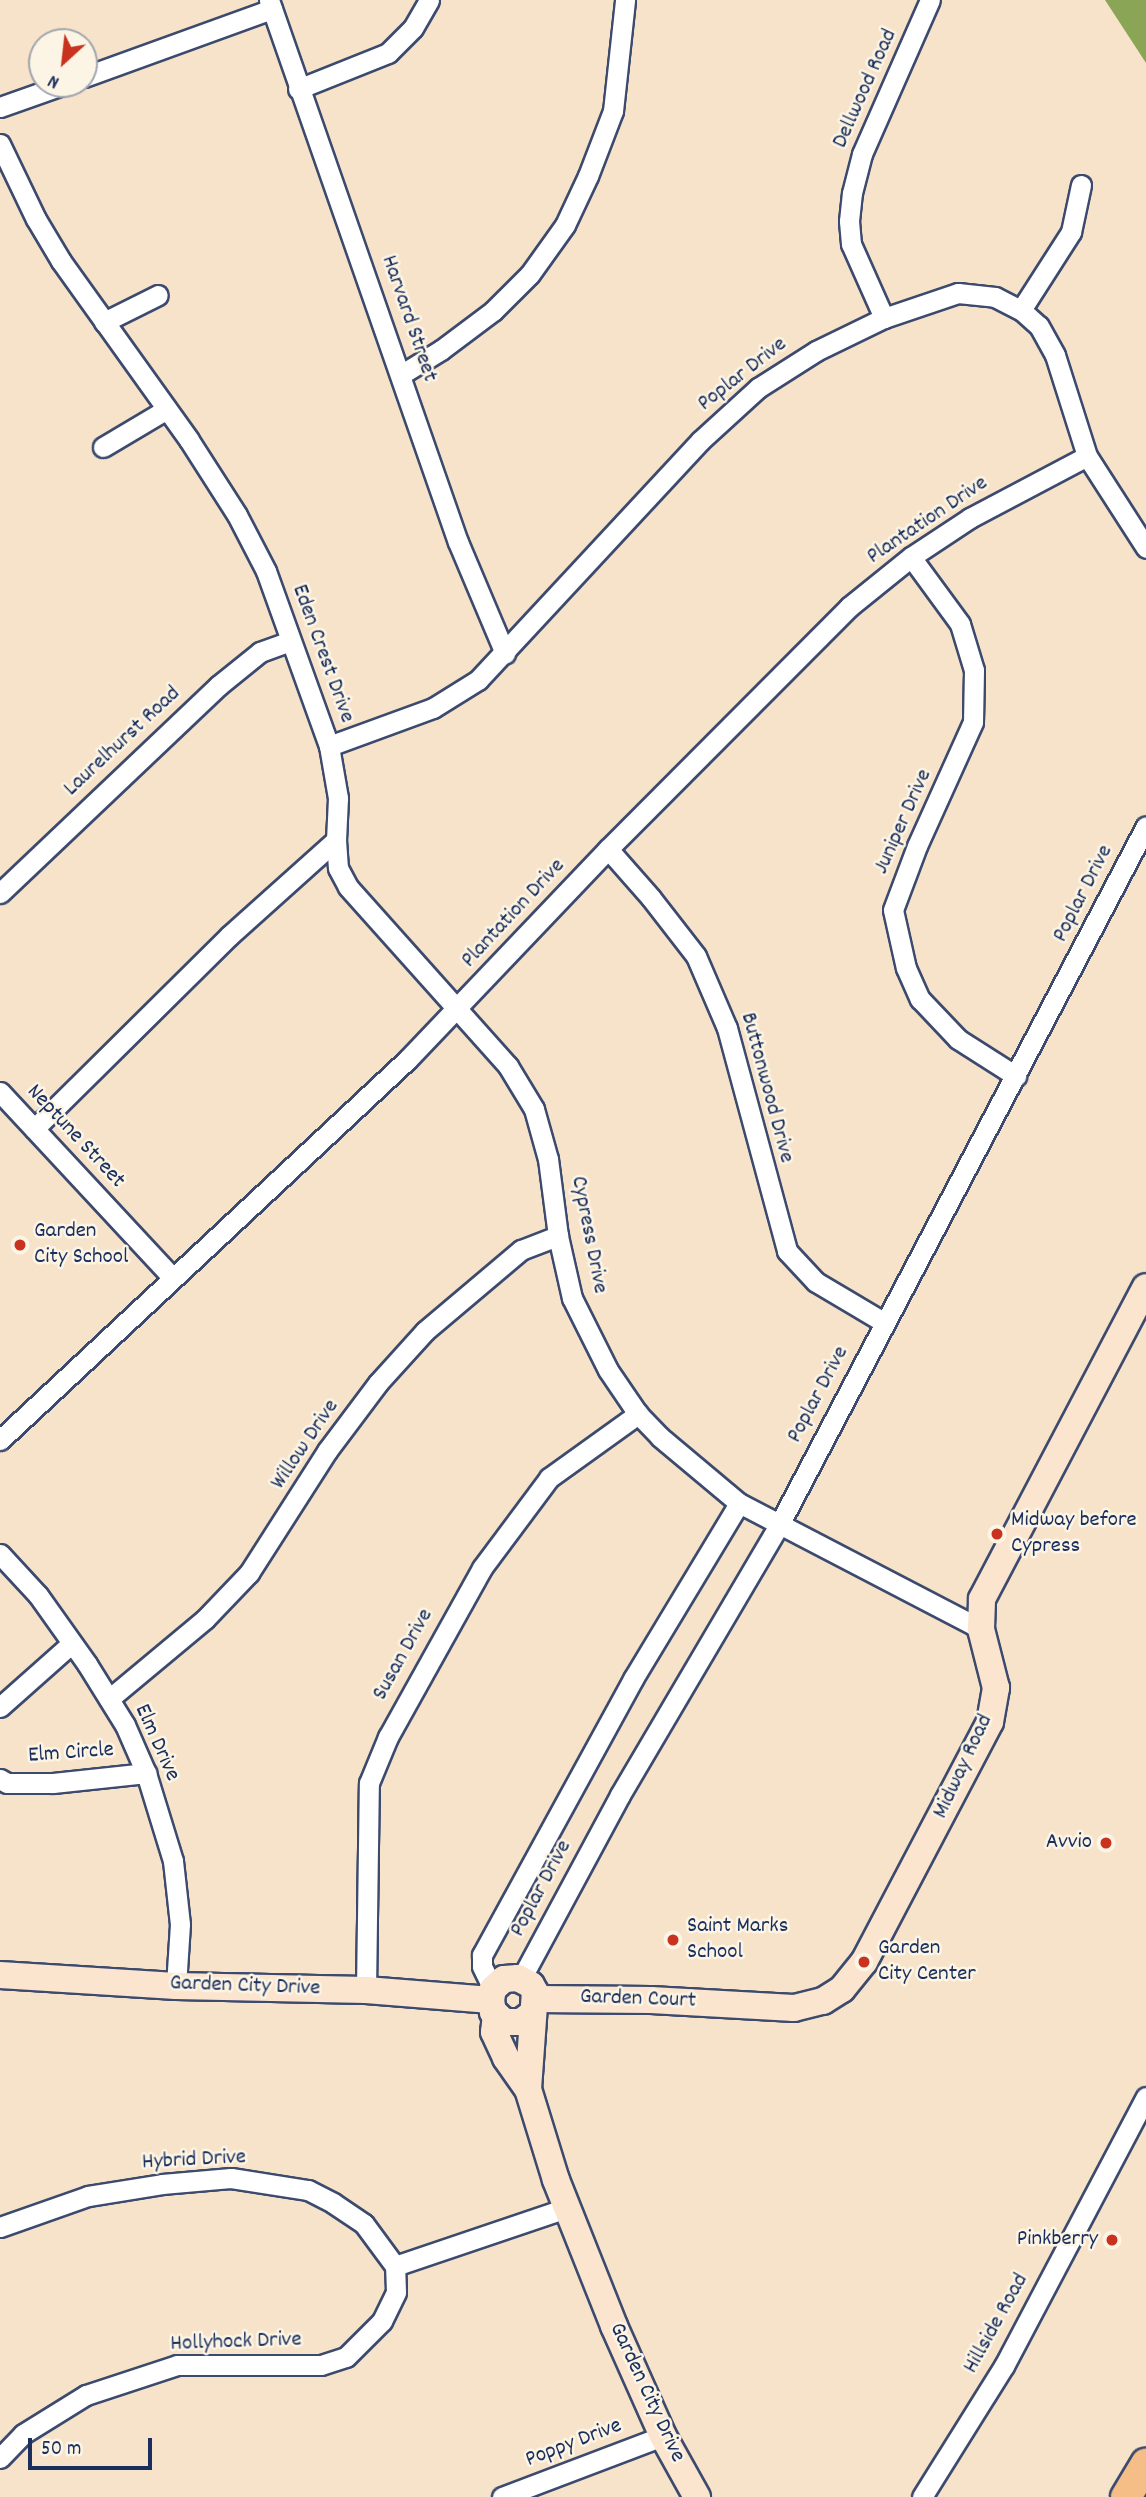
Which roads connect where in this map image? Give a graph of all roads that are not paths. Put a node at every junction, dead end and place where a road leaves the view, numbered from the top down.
1 (429, 0) edge
2 (625, 0) edge
3 (930, 0) edge
4 (271, 5) edge
5 (98, 72) edge
6 (298, 89) junction
7 (28, 97) edge
8 (0, 107) edge
9 (0, 144) edge
10 (1081, 186) dead end
11 (158, 295) dead end
12 (1021, 310) junction
13 (884, 318) junction
14 (104, 322) junction
15 (402, 373) junction
16 (167, 409) junction
17 (103, 447) dead end
18 (1087, 456) junction
19 (1146, 548) edge
20 (911, 557) junction
21 (290, 641) junction
22 (505, 653) junction
23 (329, 746) junction
24 (1146, 826) edge
25 (336, 840) junction
26 (608, 849) junction
27 (0, 893) edge
28 (458, 1009) junction
29 (1016, 1076) junction
30 (0, 1092) edge
31 (34, 1129) junction
32 (558, 1236) junction
33 (172, 1277) junction
34 (1146, 1287) edge
35 (885, 1323) junction
36 (638, 1414) junction
37 (0, 1440) edge
38 (739, 1503) junction
39 (779, 1525) junction
40 (0, 1554) edge
41 (981, 1629) junction
42 (72, 1643) junction
43 (110, 1699) junction
44 (0, 1707) edge
45 (146, 1773) junction
46 (0, 1779) edge
47 (0, 1975) edge
48 (176, 1986) junction
49 (366, 1990) junction
50 (530, 1997) junction
51 (493, 2001) junction
52 (738, 2004) joint
53 (528, 2089) junction
54 (1146, 2097) edge
55 (566, 2208) junction
56 (0, 2227) edge
57 (395, 2266) junction
58 (663, 2436) junction
59 (0, 2458) edge
60 (1146, 2464) edge
61 (502, 2497) edge
62 (697, 2497) edge
63 (922, 2497) edge
64 (1126, 2497) edge

1 - 6 street
2 - 15 street
3 - 13 street, Dellwood Road
4 - 5 street
4 - 6 street, Harvard Street
6 - 15 street, Harvard Street
7 - 8 street
9 - 14 street, Eden Crest Drive
10 - 12 street
11 - 14 street
12 - 13 street, Poplar Drive
12 - 18 street, Poplar Drive
13 - 22 street, Poplar Drive
14 - 16 street, Eden Crest Drive
15 - 22 street, Harvard Street
16 - 17 street
16 - 21 street, Eden Crest Drive
18 - 19 street, Poplar Drive
18 - 20 street, Plantation Drive
20 - 26 street, Plantation Drive
20 - 29 street, Juniper Drive
21 - 23 street, Eden Crest Drive
21 - 27 street, Laurelhurst Road
22 - 23 street, Poplar Drive
23 - 25 street, Eden Crest Drive
24 - 29 street, Poplar Drive
25 - 28 street, Cypress Drive
25 - 31 street
26 - 28 street, Plantation Drive
26 - 35 street, Buttonwood Drive
28 - 32 street, Cypress Drive
28 - 33 street, Plantation Drive
29 - 35 street, Poplar Drive
30 - 31 street, Neptune Street
31 - 33 street, Neptune Street
32 - 36 street, Cypress Drive
32 - 43 street, Willow Drive
33 - 37 street, Plantation Drive
34 - 41 street, Midway Road
35 - 39 street, Poplar Drive
36 - 38 street, Cypress Drive
36 - 49 street, Susan Drive
38 - 39 street, Cypress Drive
38 - 51 street, Poplar Drive
39 - 41 street, Cypress Drive
39 - 50 street, Poplar Drive
40 - 42 street, Elm Drive
41 - 52 street, Midway Road
42 - 43 street, Elm Drive
42 - 44 street
43 - 45 street, Elm Drive
45 - 46 street, Elm Circle
45 - 48 street, Elm Drive
47 - 48 street, Garden City Drive
48 - 49 street, Garden City Drive
49 - 51 street, Garden City Drive
50 - 51 street, Garden City Drive
50 - 51 street, Garden City Drive
50 - 52 street, Garden Court
50 - 53 street, Garden City Drive
51 - 53 street, Garden City Drive
53 - 55 street, Garden City Drive
54 - 63 street, Hillside Road
55 - 57 street
55 - 58 street, Garden City Drive
56 - 57 street, Hybrid Drive
57 - 59 street, Hollyhock Drive
58 - 61 street, Poppy Drive
58 - 62 street, Garden City Drive
60 - 64 main road

